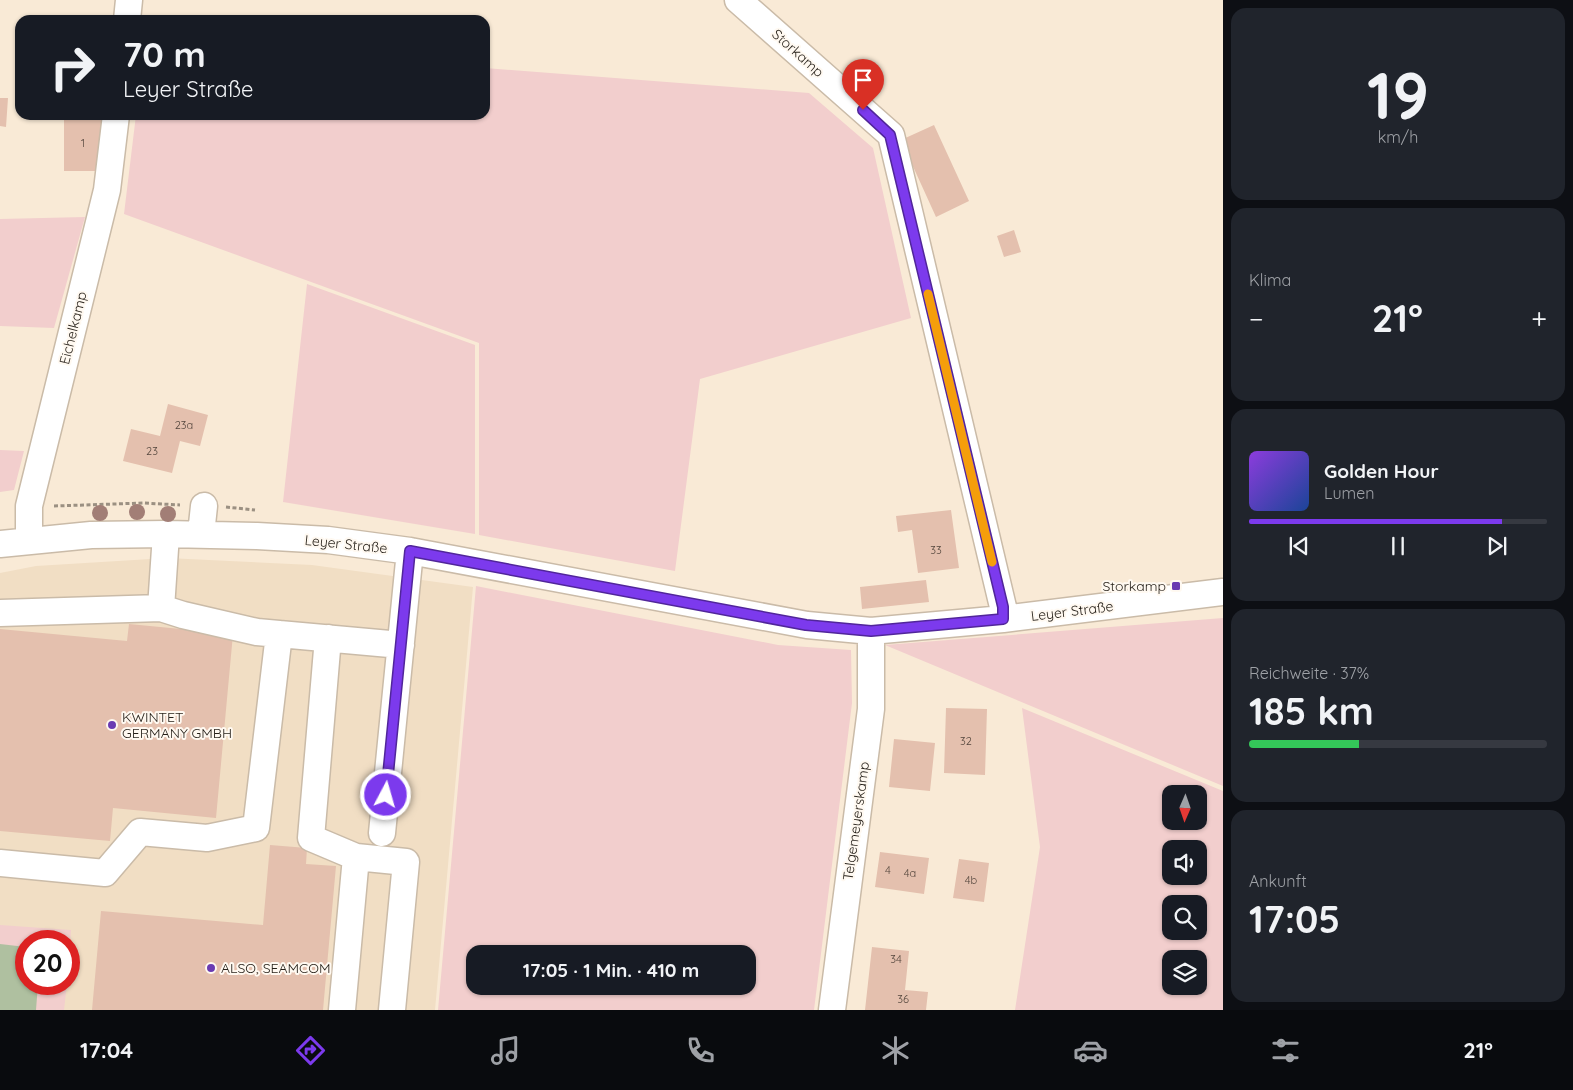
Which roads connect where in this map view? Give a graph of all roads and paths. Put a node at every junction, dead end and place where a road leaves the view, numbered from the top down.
1 (129, 0) edge
2 (738, 0) edge
3 (128, 15) edge
4 (115, 120) edge
5 (204, 506) dead end
6 (166, 534) junction
7 (201, 534) junction
8 (29, 540) junction
9 (0, 544) edge
10 (410, 551) junction
11 (1223, 592) edge
12 (161, 608) junction
13 (0, 613) edge
14 (1003, 619) junction
15 (871, 631) junction
16 (279, 634) junction
17 (328, 638) junction
18 (401, 645) junction
19 (382, 833) dead end
20 (356, 857) junction
21 (0, 863) edge
22 (342, 1010) edge
23 (392, 1010) edge
24 (832, 1010) edge

1 - 3 street
2 - 14 street, Storkamp
4 - 8 street, Eichelkamp
5 - 7 street
6 - 7 street, Leyer Straße
6 - 8 street, Leyer Straße
6 - 12 street
7 - 10 street, Leyer Straße
8 - 9 street, Leyer Straße
10 - 15 street, Leyer Straße
10 - 18 street
11 - 14 street, Leyer Straße
12 - 13 street
12 - 16 street
14 - 15 street, Leyer Straße
15 - 24 street, Telgemeyerskamp
16 - 17 street
16 - 21 street
17 - 18 street
17 - 20 street
18 - 19 street
20 - 22 street
20 - 23 street

